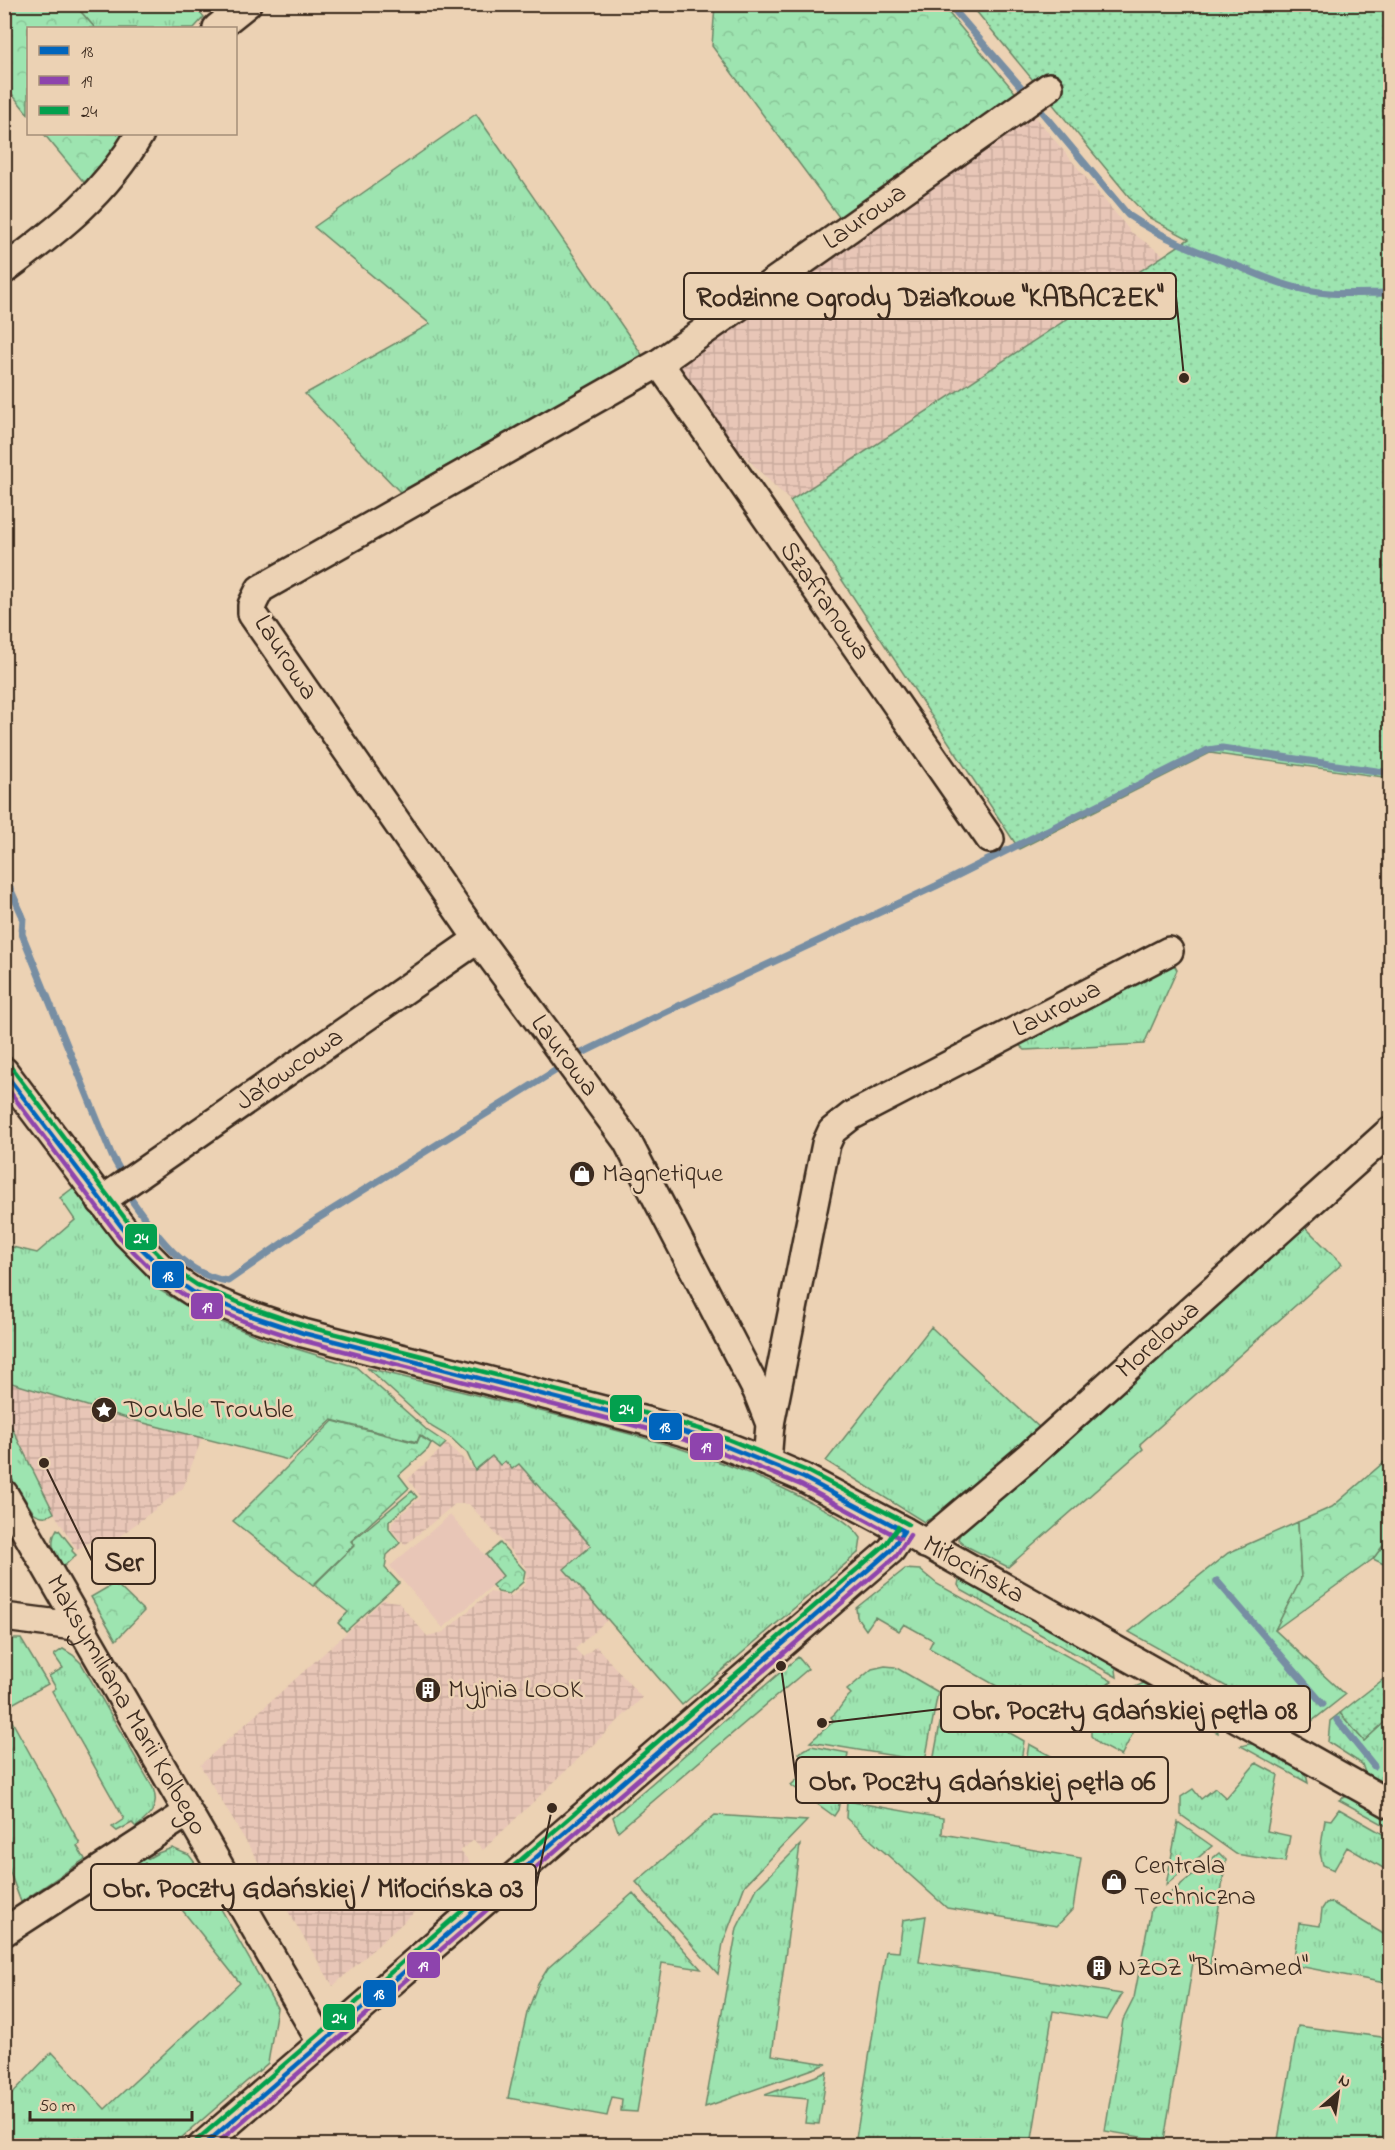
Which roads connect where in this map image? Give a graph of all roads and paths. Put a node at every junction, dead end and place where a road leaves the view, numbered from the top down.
1 (247, 4) edge
2 (219, 27) edge
3 (1049, 87) dead end
4 (139, 135) edge
5 (4, 270) edge
6 (659, 363) junction
7 (990, 838) dead end
8 (478, 939) junction
9 (1169, 951) dead end
10 (4, 1071) edge
11 (1390, 1131) edge
12 (101, 1201) junction
13 (770, 1424) junction
14 (767, 1462) junction
15 (4, 1494) edge
16 (915, 1538) junction
17 (4, 1617) edge
18 (82, 1627) junction
19 (1390, 1804) edge
20 (187, 1813) junction
21 (4, 1932) edge
22 (321, 2042) junction
23 (201, 2145) edge

1 - 2 street
3 - 6 street, Laurowa
4 - 5 street
6 - 7 street, Szafranowa
6 - 8 street, Laurowa
8 - 12 street, Jałowcowa
8 - 13 street, Laurowa
9 - 13 street, Laurowa
10 - 12 street, Miłocińska
11 - 16 street, Morelowa
12 - 14 street, Miłocińska
13 - 14 street, Laurowa
14 - 16 street, Miłocińska
15 - 18 street, Maksymiliana Marii Kolbego
16 - 19 street, Miłocińska
16 - 22 street, Morelowa
17 - 18 street
18 - 20 street, Maksymiliana Marii Kolbego
20 - 21 street
20 - 22 street, Maksymiliana Marii Kolbego
22 - 23 street, Morelowa

